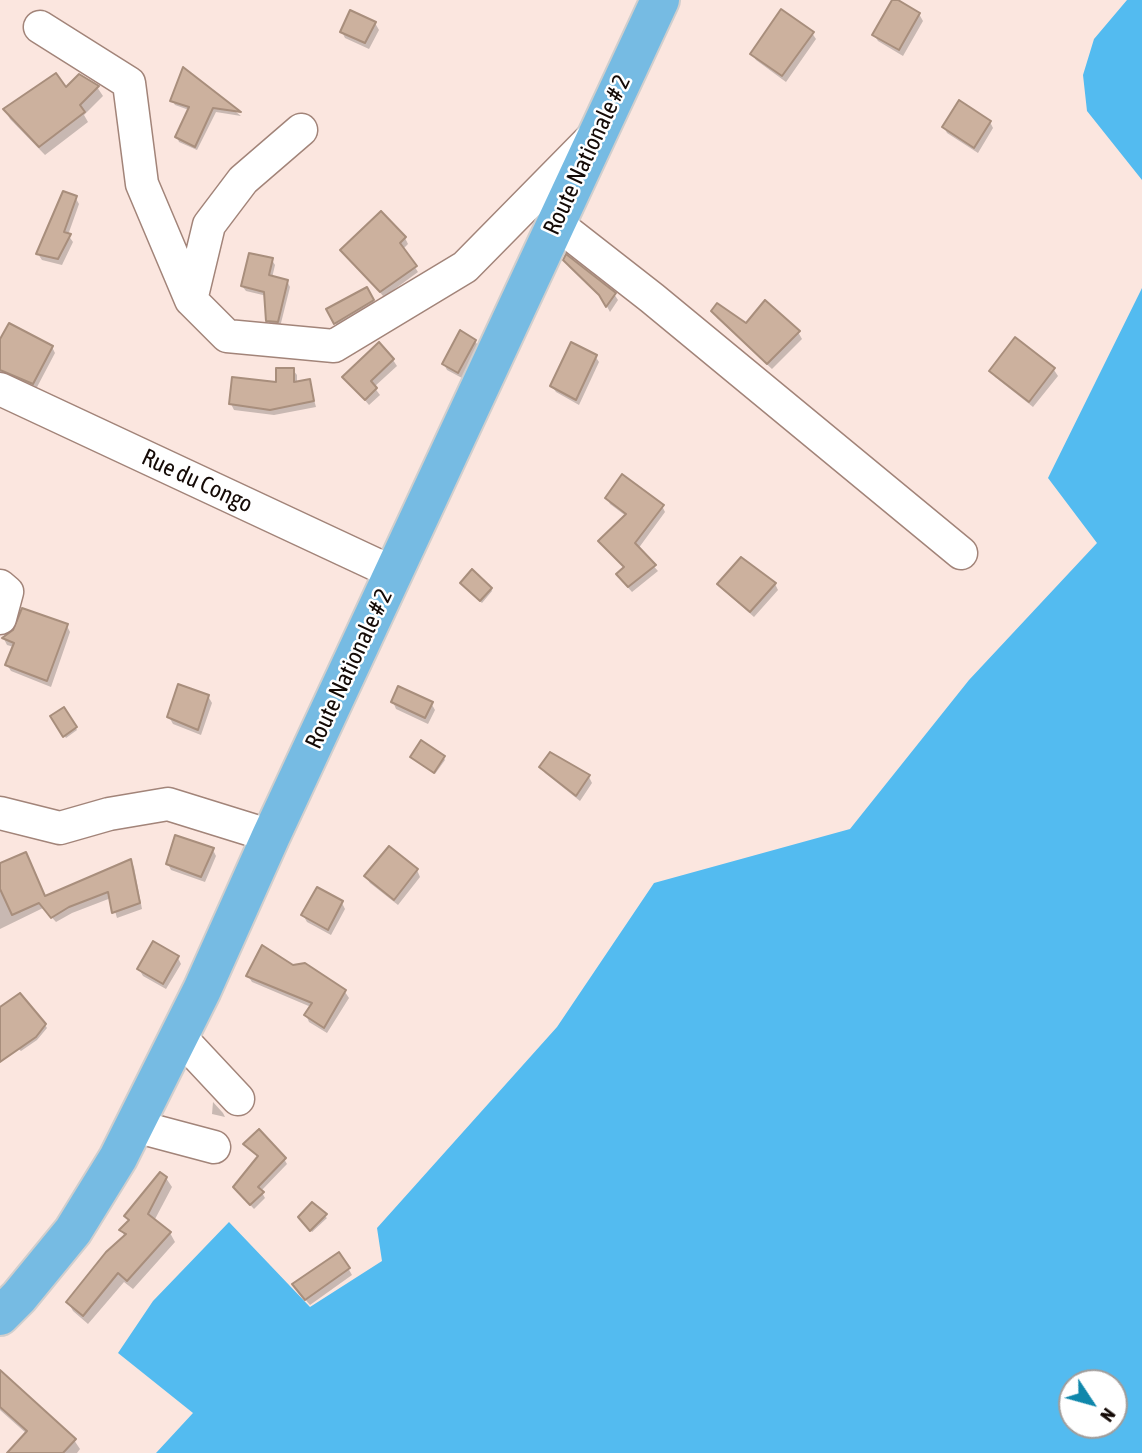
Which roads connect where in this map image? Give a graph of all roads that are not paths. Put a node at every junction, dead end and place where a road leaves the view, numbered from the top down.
1 (660, 0) edge
2 (40, 27) dead end
3 (301, 130) dead end
4 (598, 132) junction
5 (556, 223) junction
6 (191, 300) junction
7 (0, 389) edge
8 (961, 553) dead end
9 (394, 573) junction
10 (0, 586) edge
11 (0, 618) edge
12 (0, 813) edge
13 (271, 836) junction
14 (179, 1036) junction
15 (238, 1099) dead end
16 (135, 1126) junction
17 (214, 1147) dead end
18 (0, 1316) edge

1 - 4 main road, Route Nationale # 2
2 - 6 street
3 - 6 street
4 - 5 main road, Route Nationale # 2
4 - 6 street
5 - 8 street
5 - 9 main road, Route Nationale # 2
7 - 9 street, Rue du Congo
9 - 13 main road, Route Nationale # 2
10 - 11 street
12 - 13 street
13 - 14 main road, Route Nationale # 2
14 - 15 street
14 - 16 main road, Route Nationale # 2
16 - 17 street
16 - 18 main road, Route Nationale # 2

